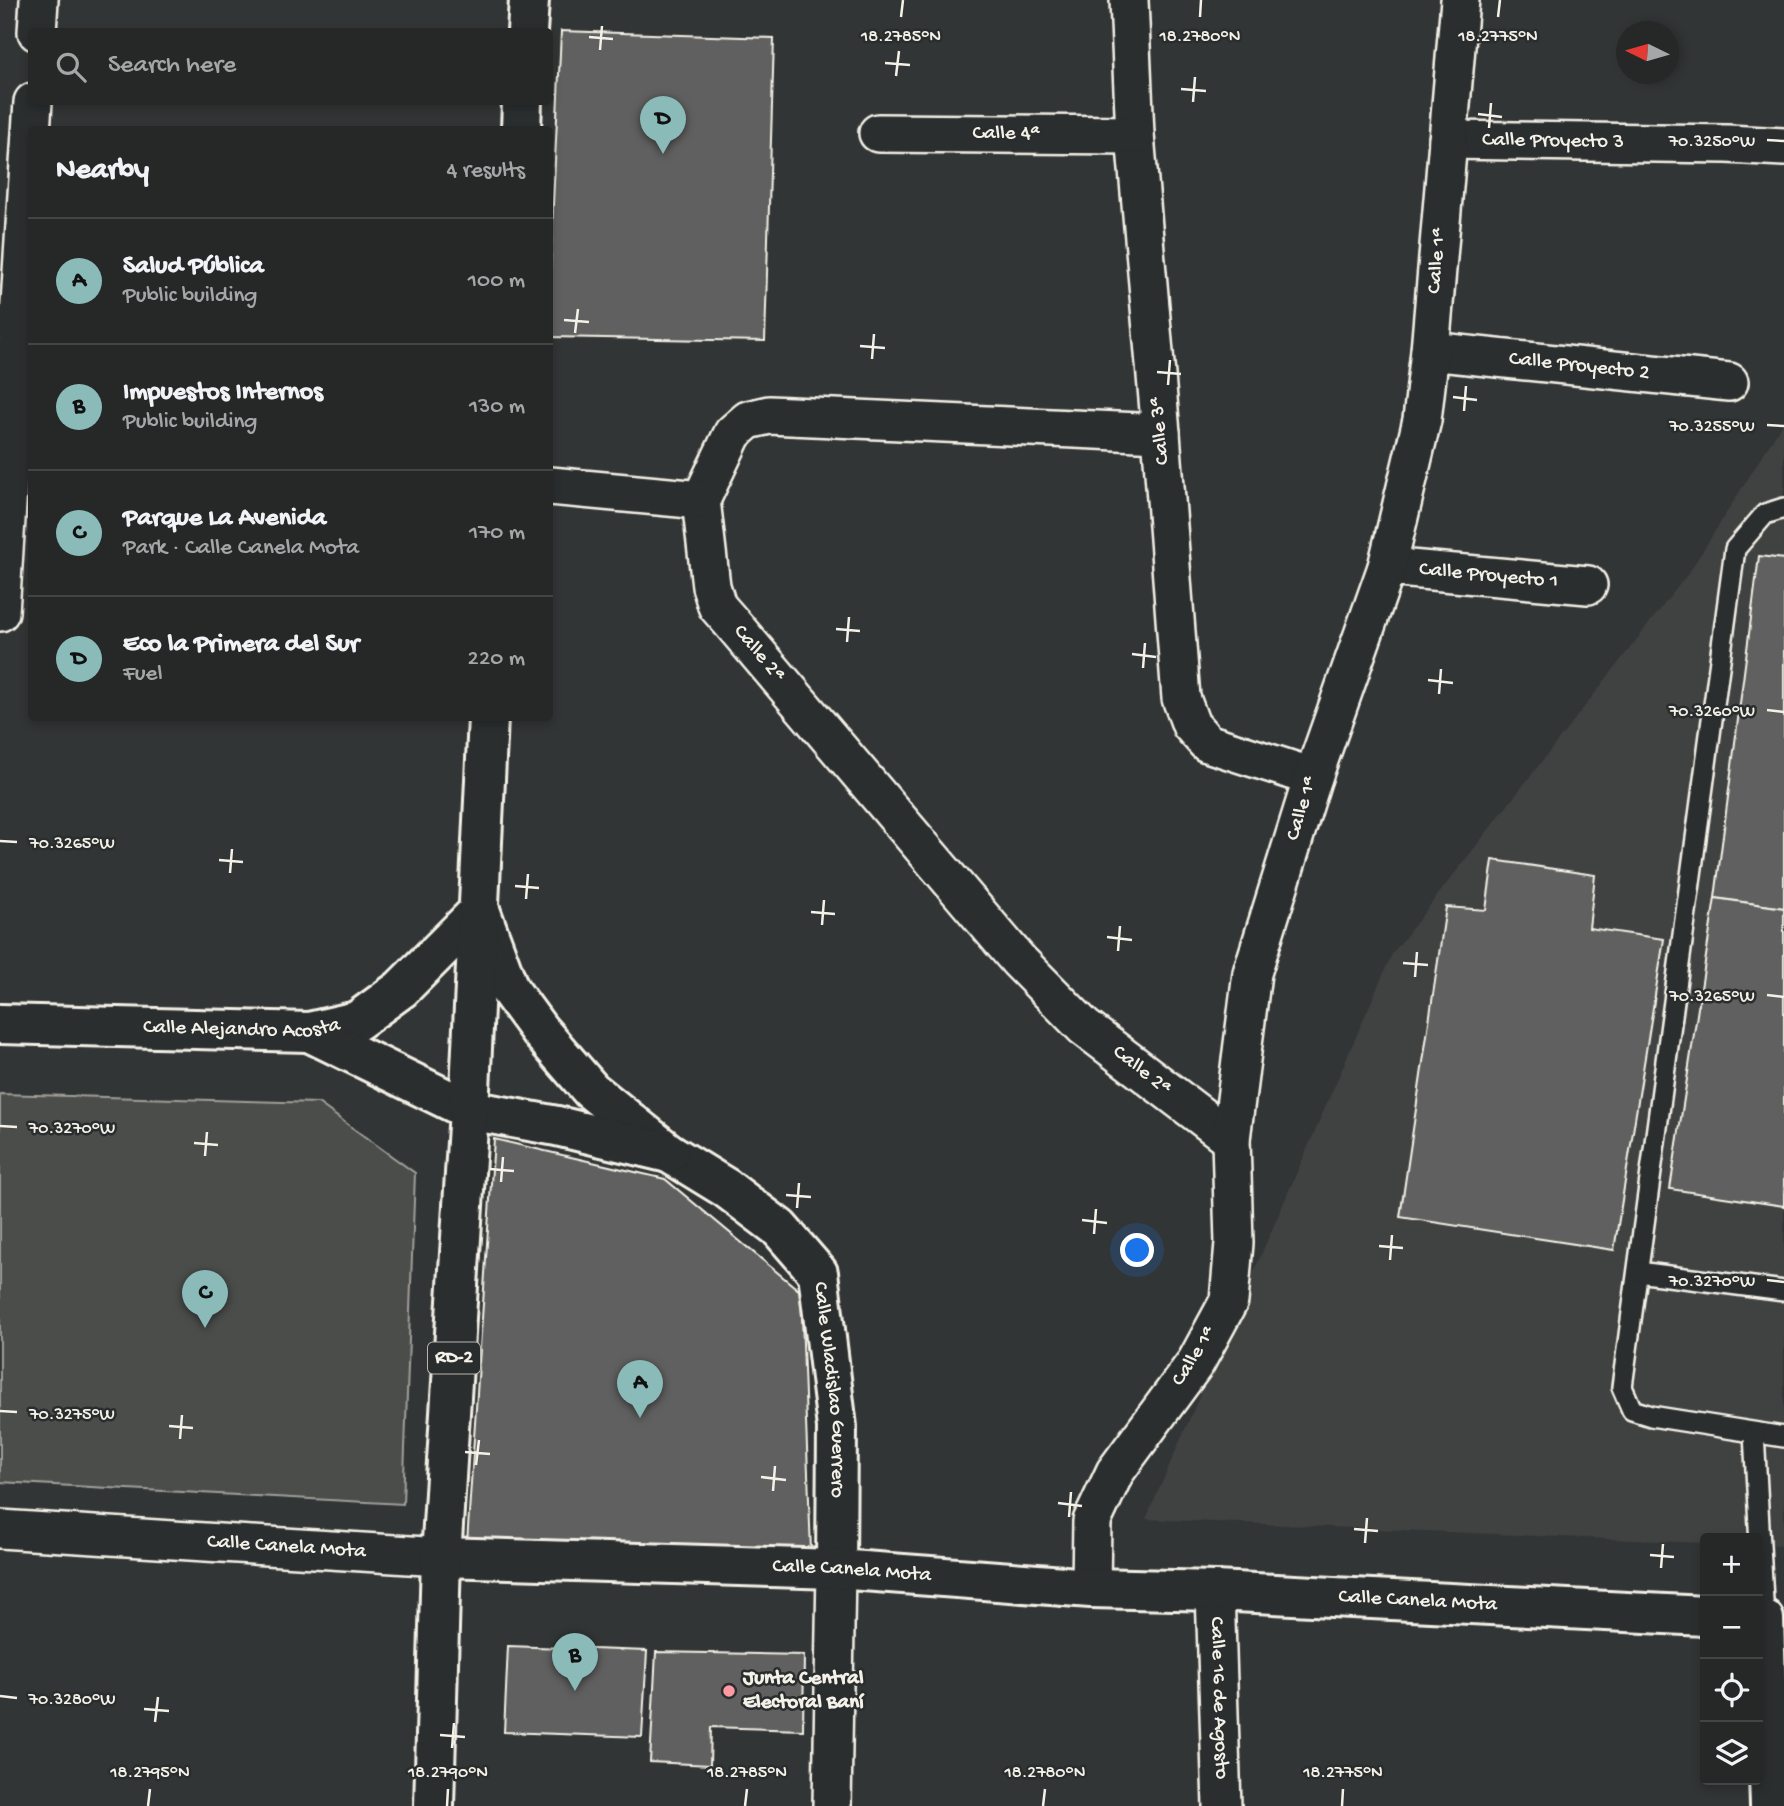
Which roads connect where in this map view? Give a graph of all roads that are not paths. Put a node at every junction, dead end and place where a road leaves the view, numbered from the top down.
1 (39, 0) edge
2 (529, 0) edge
3 (1129, 0) edge
4 (1460, 0) edge
5 (37, 28) edge
6 (527, 28) edge
7 (33, 105) edge
8 (522, 105) edge
9 (31, 126) edge
10 (521, 126) edge
11 (878, 133) dead end
12 (1135, 135) junction
13 (1448, 140) junction
14 (1784, 147) edge
15 (28, 179) edge
16 (1430, 351) junction
17 (1729, 382) dead end
18 (1161, 433) junction
19 (553, 486) edge
20 (701, 500) junction
21 (1784, 508) edge
22 (1387, 567) junction
23 (1588, 585) dead end
24 (0, 612) edge
25 (488, 721) edge
26 (1313, 777) junction
27 (480, 910) junction
28 (0, 1024) edge
29 (309, 1032) junction
30 (469, 1110) junction
31 (1231, 1139) junction
32 (669, 1153) junction
33 (1638, 1272) junction
34 (1784, 1291) edge
35 (1754, 1433) junction
36 (1784, 1437) edge
37 (0, 1529) edge
38 (441, 1557) junction
39 (836, 1569) junction
40 (1091, 1588) junction
41 (1214, 1591) junction
42 (1700, 1616) edge
43 (1768, 1620) edge
44 (435, 1806) edge
45 (832, 1806) edge
46 (1222, 1806) edge
47 (1770, 1806) edge

1 - 5 street
2 - 6 main road
3 - 12 street, Calle 3ª
4 - 13 street, Calle 1ª
7 - 9 street
8 - 10 main road
11 - 12 street, Calle 4ª
12 - 18 street, Calle 3ª
13 - 14 street, Calle Proyecto 3
13 - 16 street, Calle 1ª
15 - 24 street
16 - 17 street, Calle Proyecto 2
16 - 22 street, Calle 1ª
18 - 20 street
18 - 26 street, Calle 3ª
19 - 20 street
20 - 31 street, Calle 2ª
21 - 33 lane
22 - 23 street, Calle Proyecto 1
22 - 26 street, Calle 1ª
25 - 27 main road, RD-2
26 - 31 street, Calle 1ª
27 - 29 main road, Calle Alejandro Acosta
27 - 30 main road, RD-2
27 - 32 main road, Calle Wladislao Guerrero
28 - 29 main road, Calle Alejandro Acosta
29 - 30 main road
30 - 32 main road
30 - 38 main road, RD-2
31 - 40 street, Calle 1ª
32 - 39 main road, Calle Wladislao Guerrero
33 - 34 lane
33 - 35 lane
35 - 36 lane
35 - 43 lane
37 - 38 street, Calle Canela Mota
38 - 39 main road, Calle Canela Mota
38 - 44 main road, RD-2
39 - 40 main road, Calle Canela Mota
39 - 45 street, Calle Wladislao Guerrero
40 - 41 main road, Calle Canela Mota
41 - 42 main road, Calle Canela Mota
41 - 46 street, Calle 16 de Agosto
43 - 47 main road

